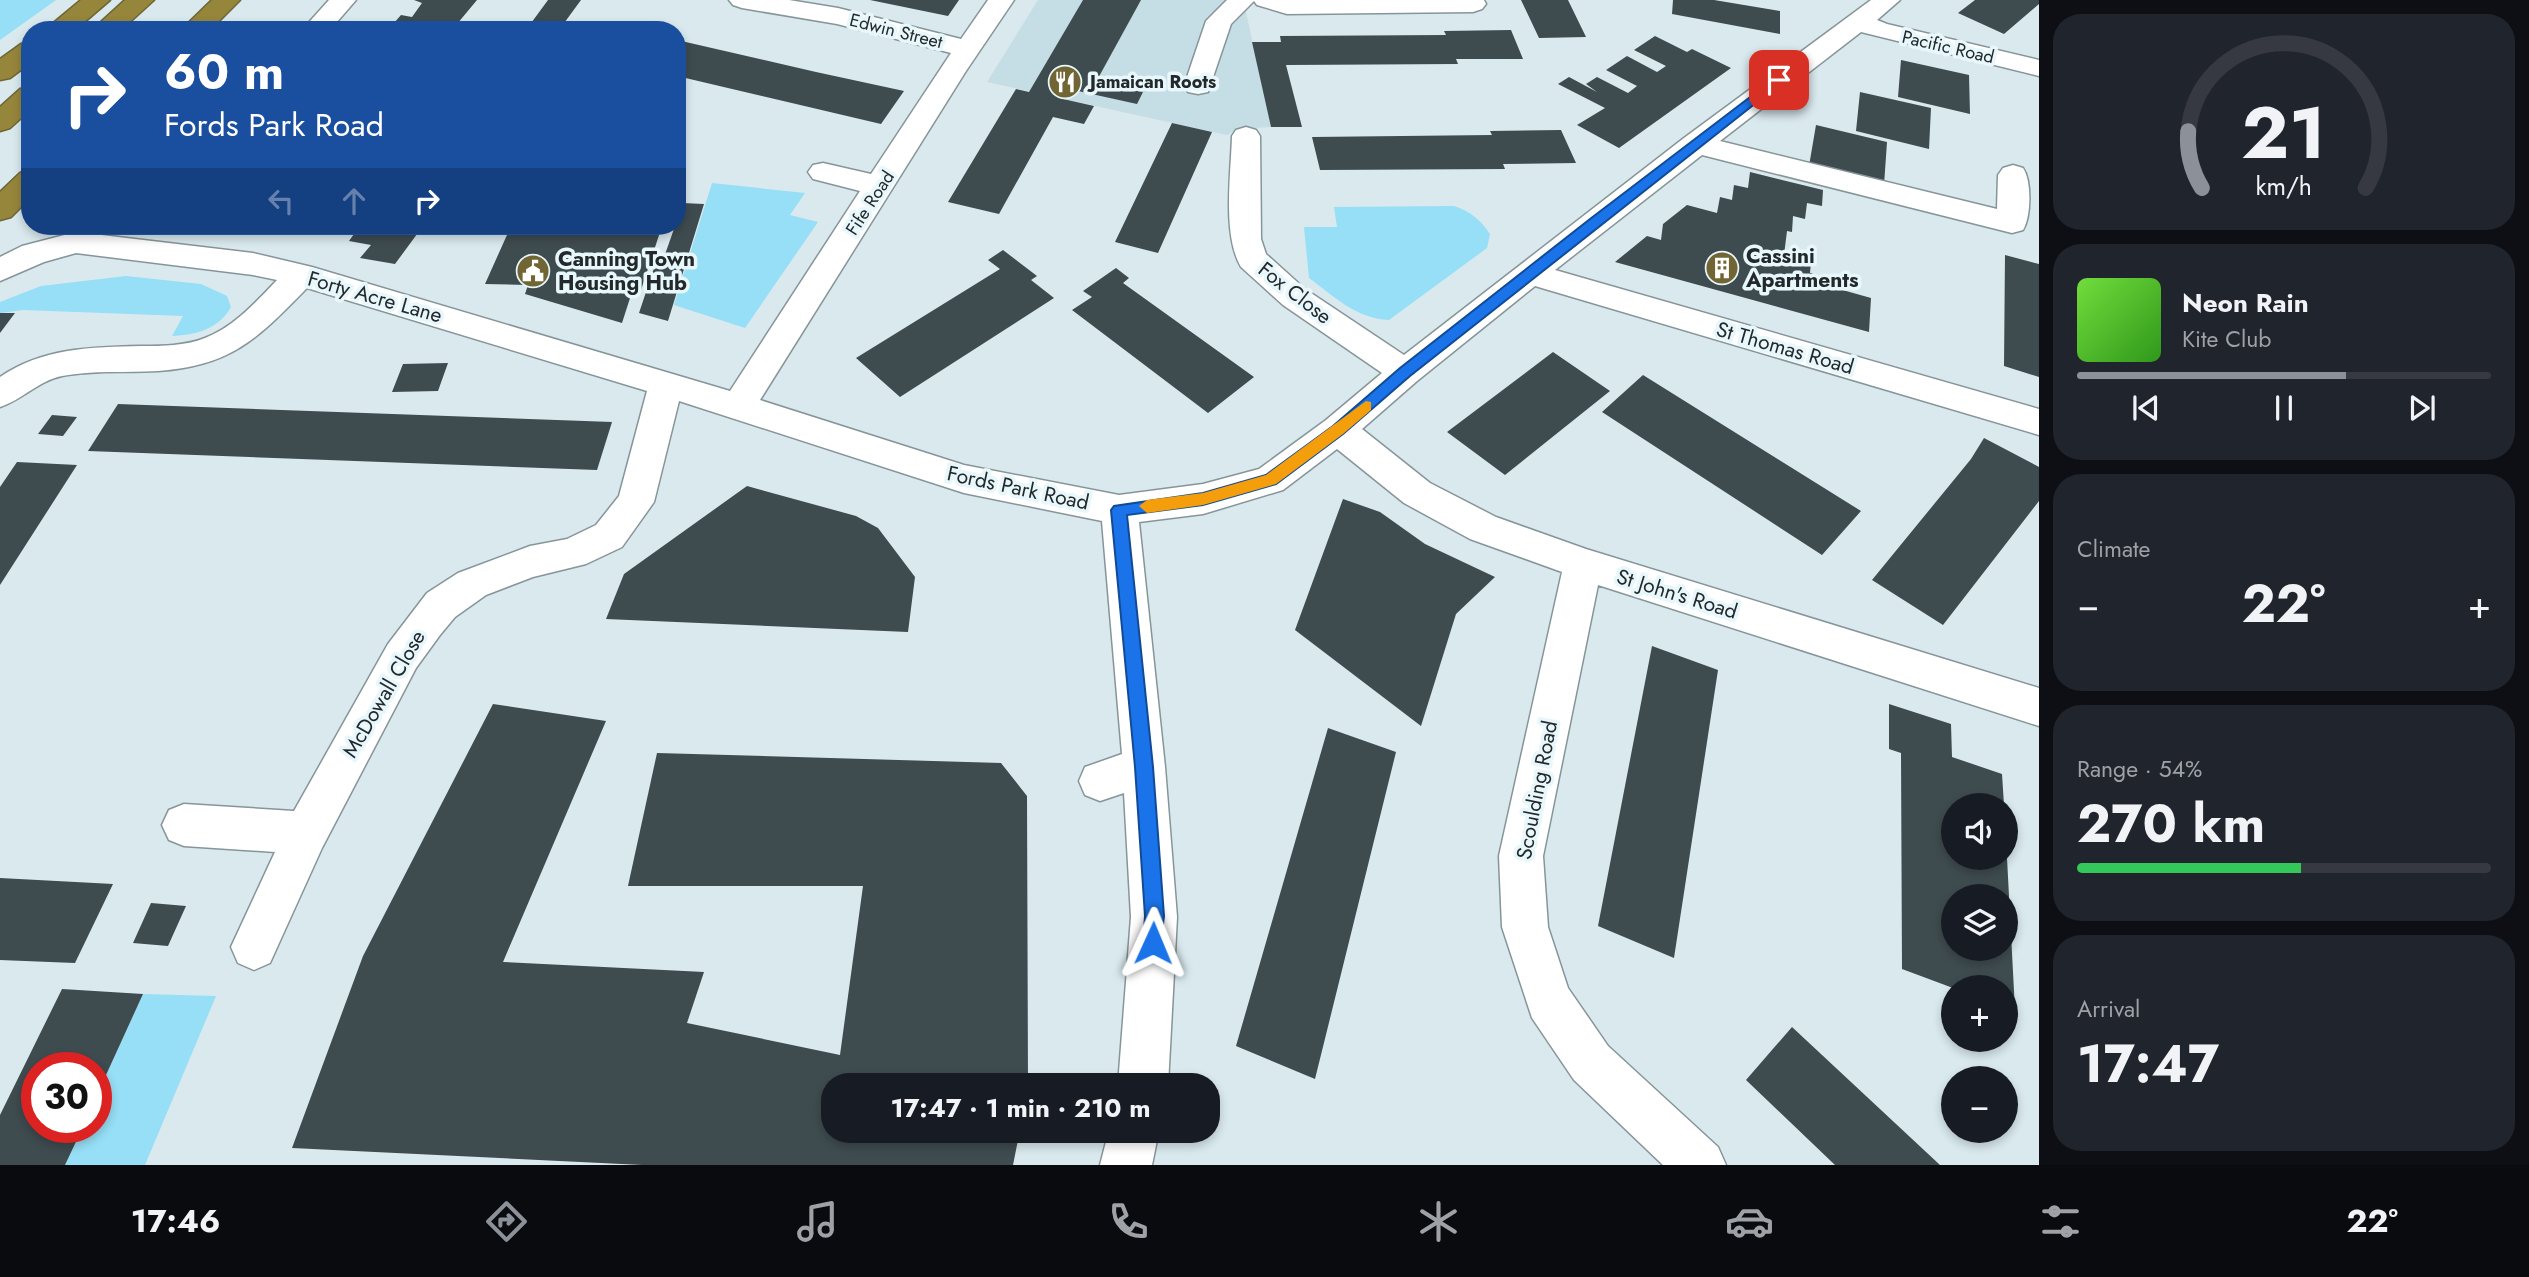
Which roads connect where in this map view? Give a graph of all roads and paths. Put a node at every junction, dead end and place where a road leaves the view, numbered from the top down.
1 (97, 0) edge
2 (141, 0) edge
3 (227, 0) edge
4 (343, 0) edge
5 (742, 0) edge
6 (1001, 0) edge
7 (1242, 0) edge
8 (1266, 0) edge
9 (1887, 0) edge
10 (1472, 2) edge
11 (70, 21) edge
12 (116, 21) edge
13 (204, 21) edge
14 (324, 21) edge
15 (1859, 22) junction
16 (967, 49) junction
17 (21, 57) edge
18 (2039, 68) edge
19 (0, 72) edge
20 (1198, 86) dead end
21 (21, 103) edge
22 (0, 122) edge
23 (1246, 136) dead end
24 (1694, 144) junction
25 (823, 172) dead end
26 (2013, 175) dead end
27 (881, 186) junction
28 (21, 189) edge
29 (0, 210) edge
30 (66, 235) edge
31 (74, 235) edge
32 (0, 270) edge
33 (1530, 274) junction
34 (301, 275) junction
35 (1405, 372) junction
36 (666, 385) junction
37 (0, 394) edge
38 (738, 406) junction
39 (2039, 422) edge
40 (1338, 430) junction
41 (1119, 510) junction
42 (1583, 564) junction
43 (2039, 708) edge
44 (1144, 767) junction
45 (1100, 781) dead end
46 (184, 825) dead end
47 (306, 833) junction
48 (254, 947) dead end
49 (1144, 1073) edge
50 (1131, 1143) edge
51 (1126, 1165) edge
52 (1700, 1165) edge

1 - 11 highway
2 - 12 highway
3 - 13 highway
4 - 14 street
5 - 16 street, Edwin Street
6 - 16 street, Fife Road
7 - 20 street
8 - 10 street
9 - 15 street, Fords Park Road
15 - 18 street, Pacific Road
15 - 24 street, Fords Park Road
16 - 27 street, Fife Road
17 - 19 highway
21 - 22 highway
23 - 35 street, Fox Close
24 - 26 street
24 - 33 street, Fords Park Road
25 - 27 street
27 - 38 street, Fife Road
28 - 29 highway
30 - 32 street, Forty Acre Lane
31 - 34 street, Forty Acre Lane
33 - 35 street, Fords Park Road
33 - 39 street, St Thomas Road
34 - 36 street, Forty Acre Lane
34 - 37 street
35 - 40 street, Fords Park Road
36 - 38 street, Fords Park Road
36 - 47 street, McDowall Close
38 - 41 street, Fords Park Road
40 - 41 street, Fords Park Road
40 - 42 street, St John's Road
41 - 44 street
42 - 43 street, St John's Road
42 - 52 street, Scoulding Road
44 - 45 street
44 - 49 street
46 - 47 street
47 - 48 street, McDowall Close
50 - 51 street

